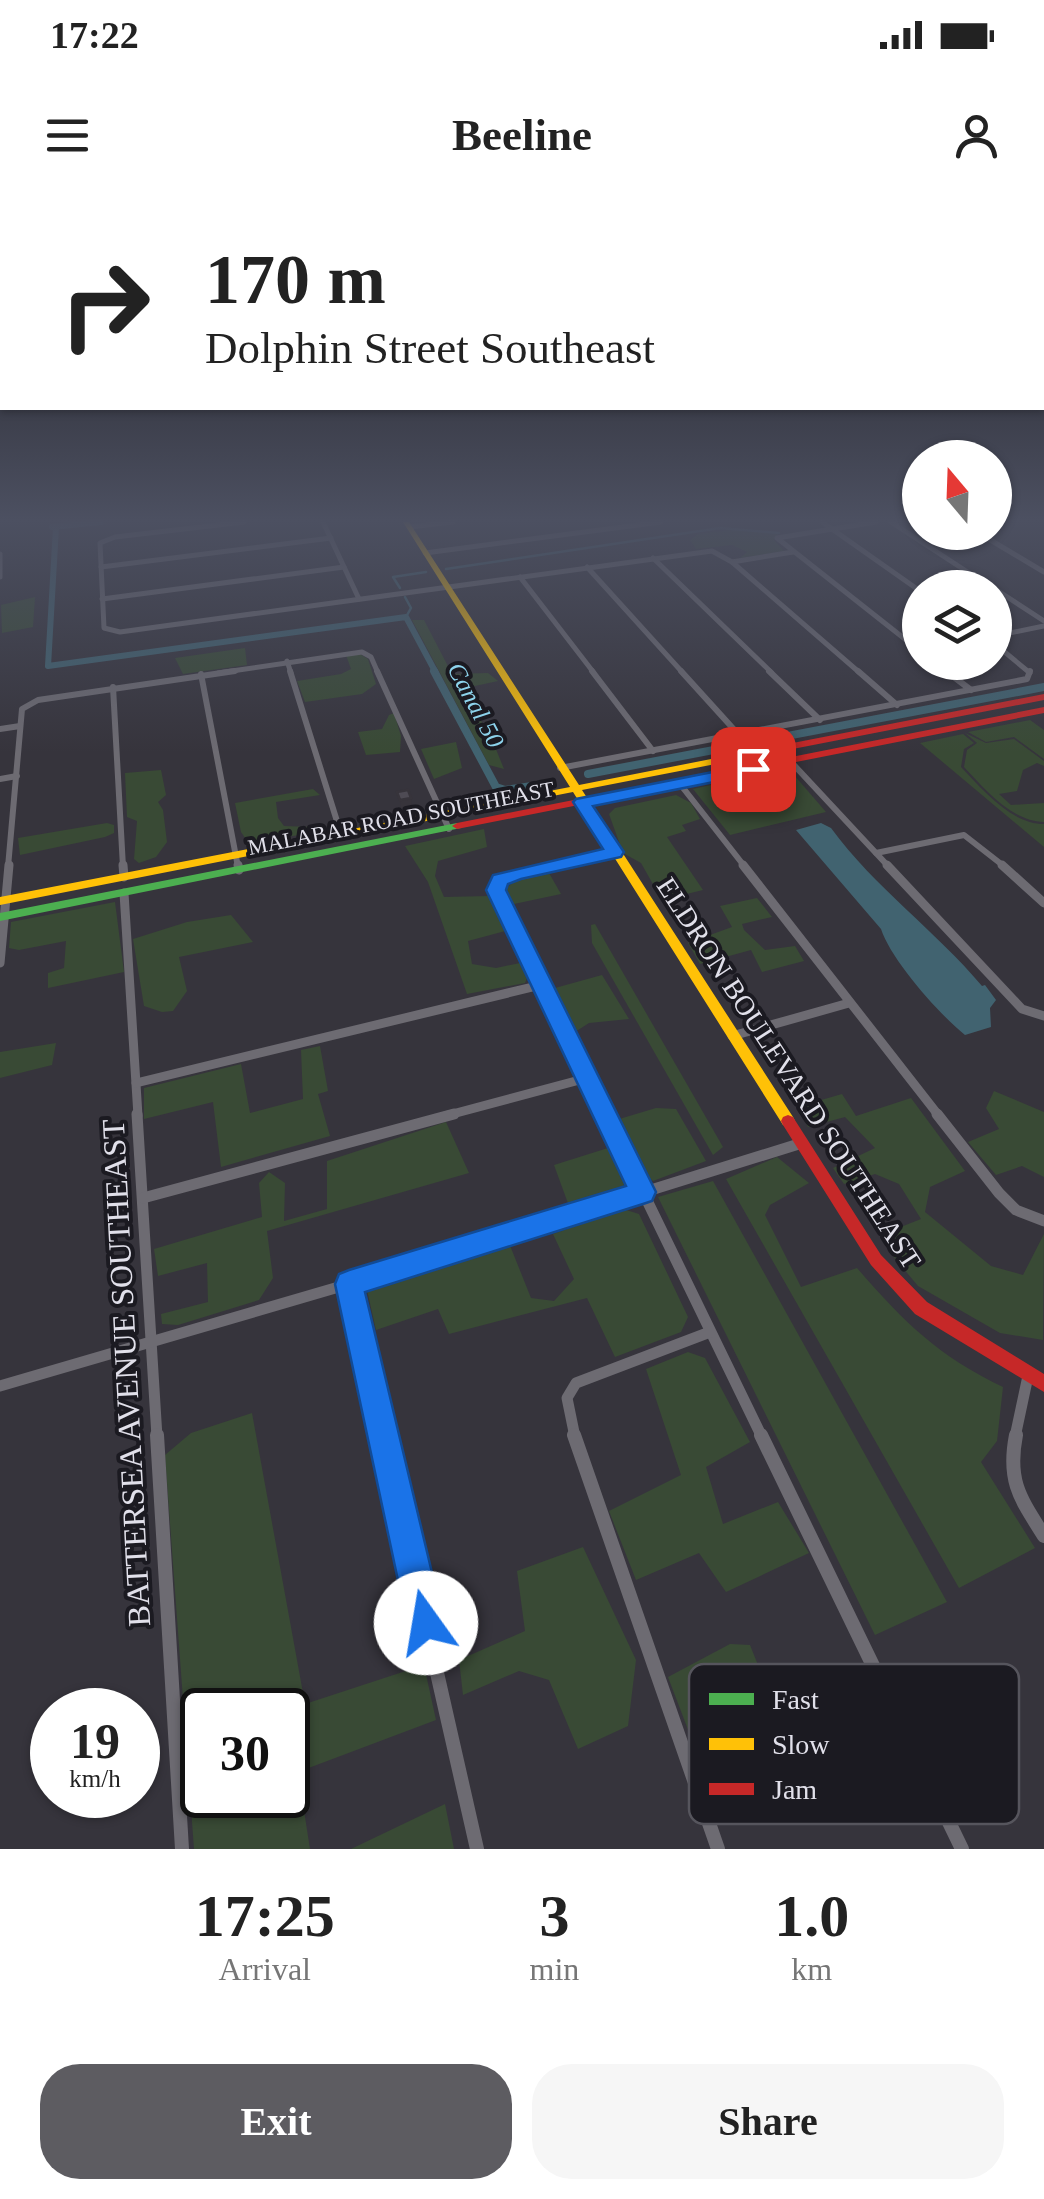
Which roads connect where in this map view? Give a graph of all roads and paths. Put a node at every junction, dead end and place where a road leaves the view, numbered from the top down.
1 (102, 599) edge
2 (360, 599) edge
3 (455, 599) edge
4 (537, 599) edge
5 (616, 599) edge
6 (696, 599) edge
7 (774, 599) edge
8 (853, 599) edge
9 (1012, 601) edge
10 (1044, 624) edge
11 (1012, 632) edge
12 (902, 637) edge
13 (1012, 656) edge
14 (286, 661) junction
15 (201, 674) junction
16 (1031, 675) joint
17 (958, 680) edge
18 (114, 687) junction
19 (971, 690) junction
20 (1044, 698) edge
21 (1014, 703) junction
22 (28, 704) joint
23 (896, 705) junction
24 (1044, 708) edge
25 (820, 720) junction
26 (928, 720) junction
27 (980, 722) junction
28 (20, 726) junction
29 (0, 729) edge
30 (738, 735) junction
31 (882, 743) junction
32 (779, 749) junction
33 (653, 751) junction
34 (790, 762) junction
35 (560, 768) junction
36 (17, 776) junction
37 (0, 779) edge
38 (680, 784) junction
39 (574, 790) junction
40 (582, 802) junction
41 (442, 814) junction
42 (449, 829) junction
43 (11, 834) junction
44 (341, 834) junction
45 (0, 836) edge
46 (614, 852) junction
47 (876, 853) junction
48 (237, 855) junction
49 (239, 870) junction
50 (124, 877) junction
51 (124, 893) junction
52 (4, 901) edge
53 (1044, 903) edge
54 (3, 917) edge
55 (0, 964) edge
56 (541, 985) junction
57 (849, 1003) junction
58 (1044, 1016) edge
59 (732, 1036) junction
60 (586, 1078) junction
61 (136, 1082) junction
62 (802, 1143) junction
63 (643, 1192) junction
64 (144, 1198) junction
65 (1044, 1221) edge
66 (349, 1284) junction
67 (710, 1332) junction
68 (150, 1341) junction
69 (1028, 1376) junction
70 (1044, 1384) edge
71 (0, 1386) edge
72 (1044, 1536) edge
73 (872, 1664) edge
74 (689, 1766) edge
75 (709, 1824) edge
76 (950, 1824) edge
77 (182, 1849) edge
78 (476, 1849) edge
79 (718, 1849) edge
80 (962, 1849) edge

1 - 2 street
3 - 35 main road, ELDRON BOULEVARD SOUTHEAST
4 - 33 street
5 - 30 street
6 - 25 street
7 - 23 street
8 - 12 street
9 - 10 street
10 - 11 street
13 - 16 street
14 - 15 street
14 - 41 street
14 - 44 street
15 - 18 street
15 - 48 street
16 - 19 street
17 - 19 street
18 - 22 street
18 - 50 street
19 - 23 street
20 - 21 main road, MALABAR ROAD SOUTHEAST
21 - 26 main road, MALABAR ROAD SOUTHEAST
21 - 27 main road
22 - 28 street
23 - 25 street
24 - 27 main road, MALABAR ROAD SOUTHEAST
25 - 30 street
26 - 31 main road
26 - 32 main road, MALABAR ROAD SOUTHEAST
27 - 31 main road, MALABAR ROAD SOUTHEAST
28 - 29 street
28 - 36 street
30 - 33 street
31 - 34 main road, MALABAR ROAD SOUTHEAST
32 - 34 street
32 - 39 main road, MALABAR ROAD SOUTHEAST
33 - 35 street
34 - 38 main road, MALABAR ROAD SOUTHEAST
34 - 47 street
35 - 39 main road, ELDRON BOULEVARD SOUTHEAST
36 - 37 street
36 - 43 street
38 - 40 main road, MALABAR ROAD SOUTHEAST
38 - 57 street
39 - 40 main road, ELDRON BOULEVARD SOUTHEAST
39 - 41 main road, MALABAR ROAD SOUTHEAST
40 - 42 main road, MALABAR ROAD SOUTHEAST
40 - 46 main road, ELDRON BOULEVARD SOUTHEAST
41 - 42 street
41 - 44 main road, MALABAR ROAD SOUTHEAST
42 - 49 main road, MALABAR ROAD SOUTHEAST
43 - 45 street
43 - 52 street
44 - 48 main road, MALABAR ROAD SOUTHEAST
46 - 56 street
46 - 59 main road, ELDRON BOULEVARD SOUTHEAST
47 - 53 street
47 - 58 street
48 - 49 street
48 - 50 main road, MALABAR ROAD SOUTHEAST
49 - 51 main road, MALABAR ROAD SOUTHEAST
50 - 52 main road, MALABAR ROAD SOUTHEAST
51 - 54 main road, MALABAR ROAD SOUTHEAST
51 - 61 street, BATTERSEA AVENUE SOUTHEAST
52 - 54 street
54 - 55 street
56 - 60 street
56 - 61 street
57 - 59 street
57 - 65 street
59 - 62 main road, ELDRON BOULEVARD SOUTHEAST
60 - 63 street
60 - 64 street
61 - 64 street, BATTERSEA AVENUE SOUTHEAST
62 - 63 street
62 - 69 main road, ELDRON BOULEVARD SOUTHEAST
63 - 66 street
63 - 67 street
64 - 68 street, BATTERSEA AVENUE SOUTHEAST
66 - 68 street
66 - 78 street
67 - 73 street
67 - 74 street
68 - 71 street
68 - 77 street, BATTERSEA AVENUE SOUTHEAST
69 - 70 main road, ELDRON BOULEVARD SOUTHEAST
69 - 72 street
75 - 79 street
76 - 80 street

